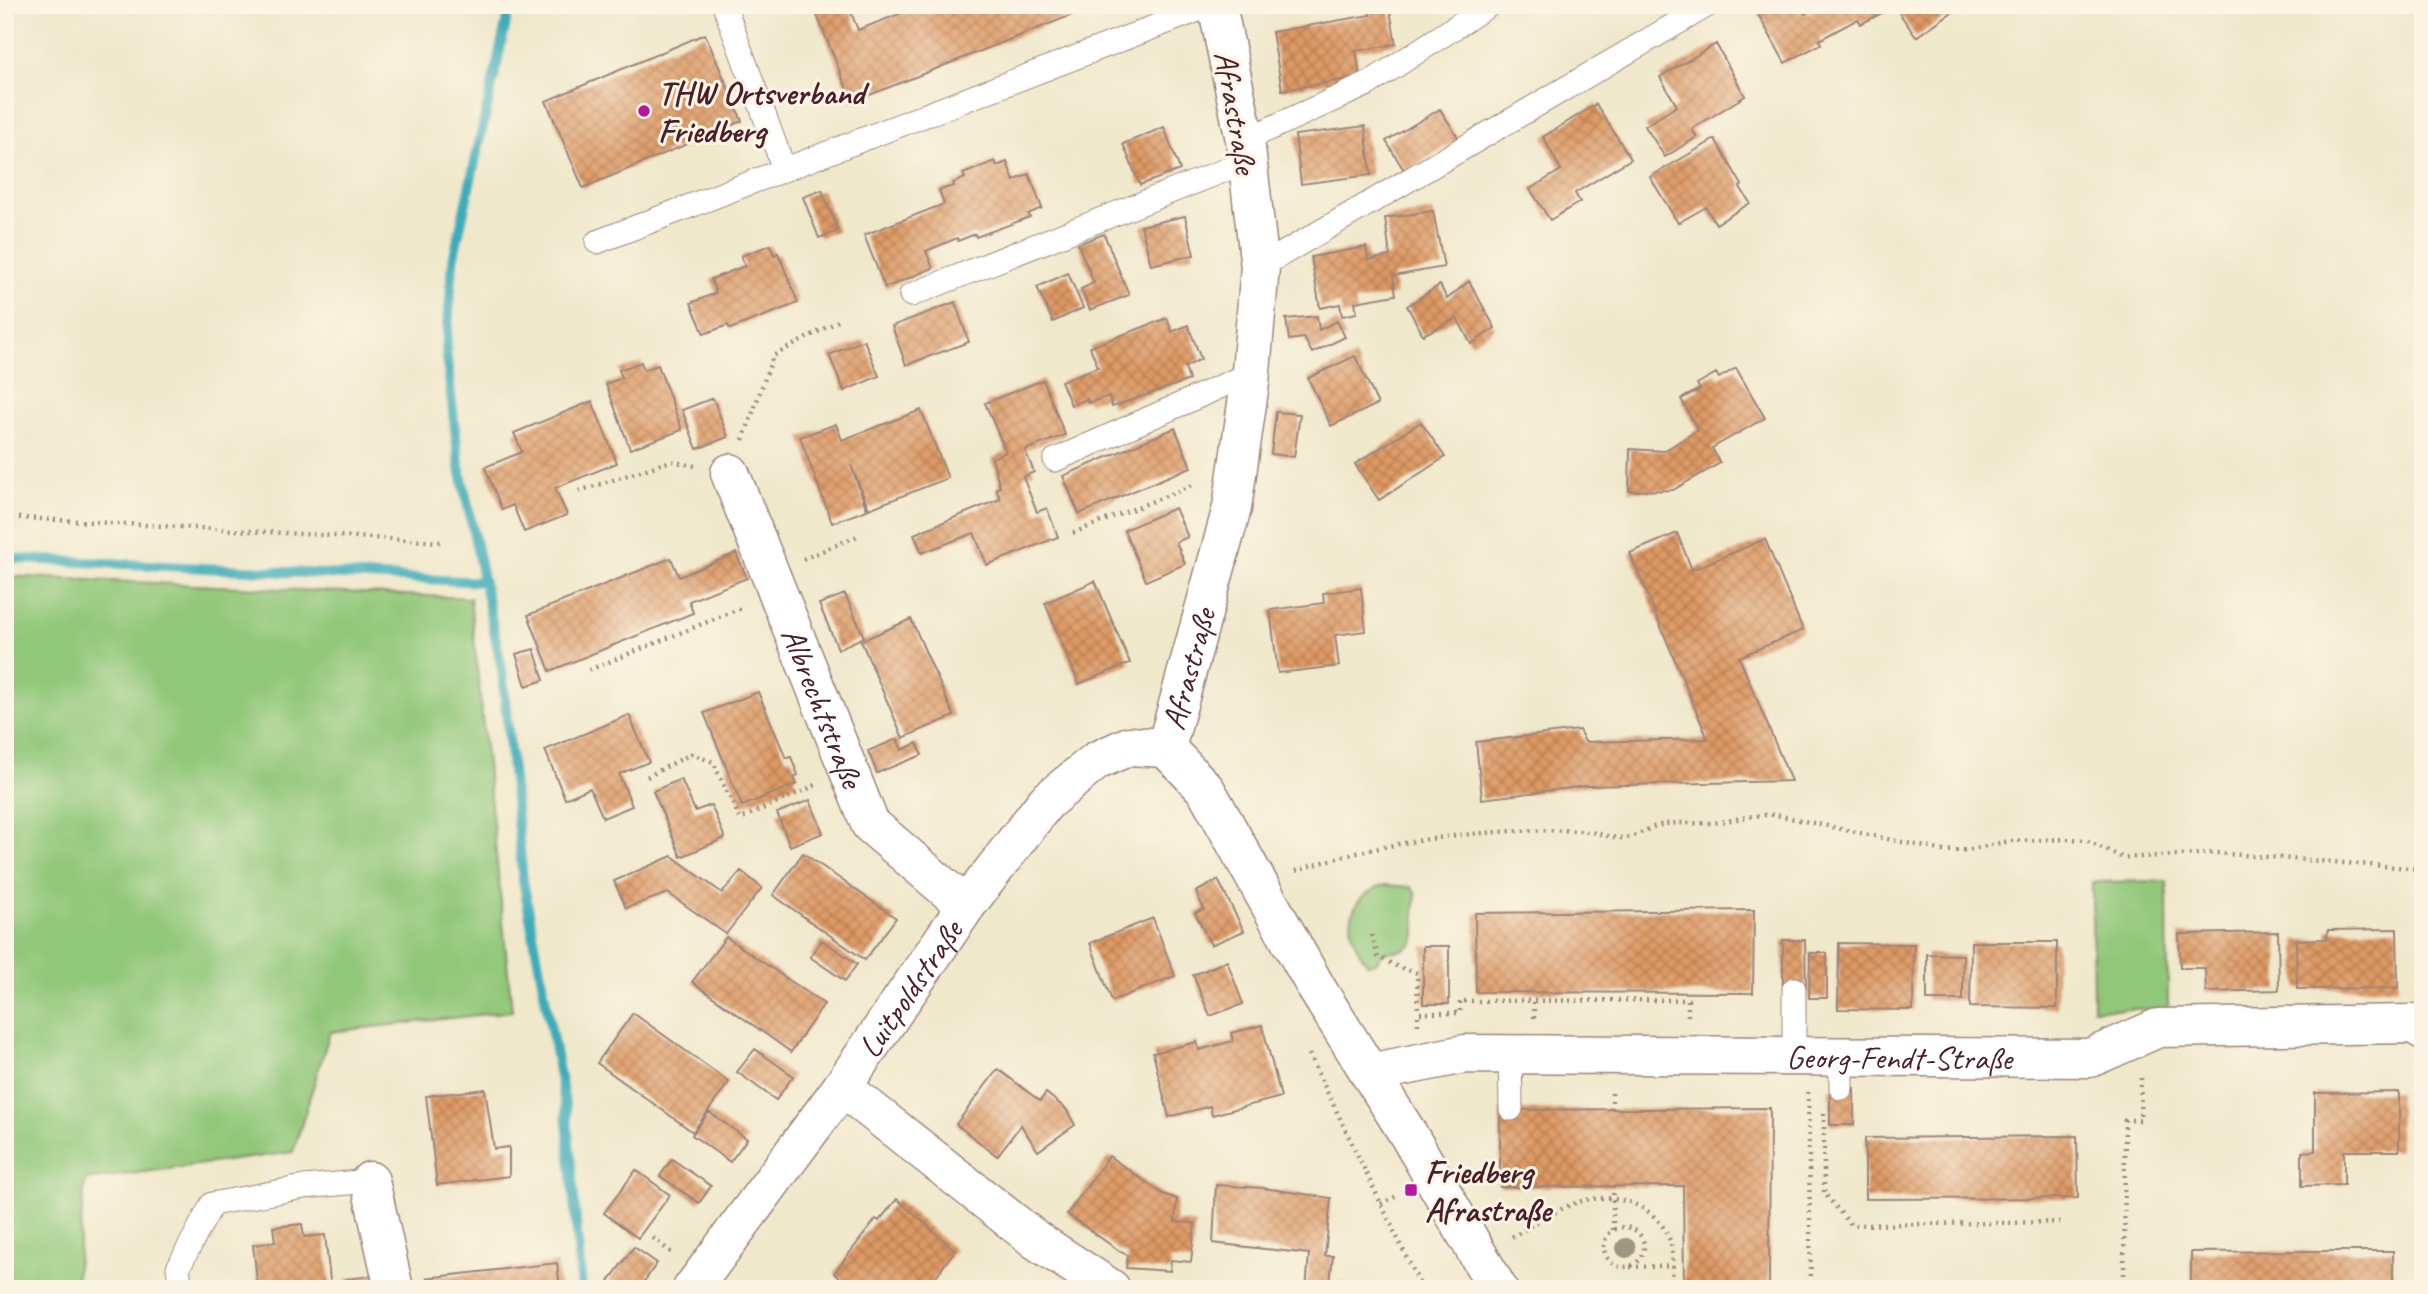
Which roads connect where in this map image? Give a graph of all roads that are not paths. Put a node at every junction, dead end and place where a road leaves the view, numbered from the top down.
1 (724, 5) edge
2 (1211, 5) edge
3 (1217, 5) edge
4 (1489, 5) edge
5 (1708, 5) edge
6 (1246, 150) junction
7 (784, 169) junction
8 (597, 242) dead end
9 (1259, 267) junction
10 (911, 295) dead end
11 (1251, 373) junction
12 (1055, 460) dead end
13 (730, 473) road end
14 (1166, 748) junction
15 (965, 906) junction
16 (1794, 989) dead end
17 (2423, 1030) edge
18 (1510, 1054) junction
19 (1822, 1062) junction
20 (1369, 1073) junction
21 (842, 1087) junction
22 (1511, 1109) dead end
23 (370, 1181) joint
24 (181, 1289) edge
25 (394, 1289) edge
26 (692, 1289) edge
27 (1111, 1289) edge
28 (1498, 1289) edge

1 - 7 lane
2 - 7 lane
3 - 6 street, Afrastraße
4 - 6 lane
5 - 9 lane
6 - 9 street, Afrastraße
6 - 10 lane
7 - 8 lane
9 - 11 street, Afrastraße
11 - 12 lane
11 - 14 street, Afrastraße
13 - 15 street, Albrechtstraße
14 - 15 street, Luitpoldstraße
14 - 20 street, Afrastraße
15 - 21 street, Luitpoldstraße
16 - 19 lane
17 - 19 street, Georg-Fendt-Straße
18 - 19 street, Georg-Fendt-Straße
18 - 20 street, Georg-Fendt-Straße
18 - 22 lane
20 - 28 street, Afrastraße
21 - 26 street, Luitpoldstraße
21 - 27 street
23 - 24 lane
23 - 25 street

